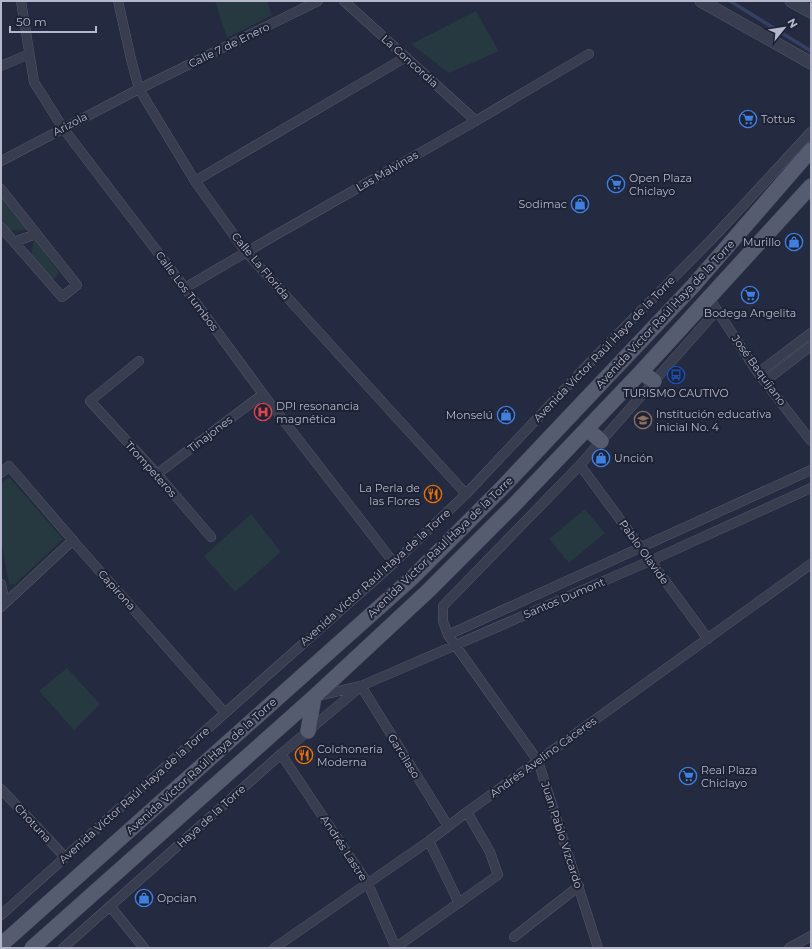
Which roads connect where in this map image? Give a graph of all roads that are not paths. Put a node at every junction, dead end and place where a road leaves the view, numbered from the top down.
1 (21, 1) edge
2 (118, 1) edge
3 (318, 1) edge
4 (344, 1) edge
5 (700, 1) edge
6 (791, 1) edge
7 (811, 12) edge
8 (29, 54) junction
9 (590, 54) dead end
10 (406, 57) junction
11 (811, 63) edge
12 (1, 66) edge
13 (139, 89) junction
14 (476, 121) junction
15 (62, 128) junction
16 (811, 132) edge
17 (811, 150) edge
18 (1, 161) edge
19 (195, 181) junction
20 (811, 186) edge
21 (1, 189) edge
22 (1, 227) edge
23 (36, 234) junction
24 (14, 242) junction
25 (246, 252) junction
26 (185, 288) junction
27 (713, 304) junction
28 (811, 333) edge
29 (811, 346) edge
30 (139, 361) dead end
31 (641, 372) junction
32 (758, 373) junction
33 (654, 381) junction
34 (765, 382) junction
35 (263, 394) junction
36 (588, 428) junction
37 (601, 441) junction
38 (811, 441) edge
39 (580, 465) junction
40 (811, 470) edge
41 (1, 473) edge
42 (157, 474) junction
43 (811, 488) edge
44 (466, 494) junction
45 (212, 537) dead end
46 (73, 540) junction
47 (640, 548) junction
48 (650, 561) junction
49 (394, 563) junction
50 (811, 564) edge
51 (1, 584) edge
52 (3, 605) edge
53 (448, 635) junction
54 (708, 639) junction
55 (455, 645) junction
56 (361, 686) junction
57 (314, 697) junction
58 (225, 713) junction
59 (308, 731) junction
60 (281, 754) junction
61 (538, 761) junction
62 (1, 789) edge
63 (467, 812) junction
64 (448, 826) junction
65 (429, 841) junction
66 (65, 857) junction
67 (368, 884) junction
68 (579, 886) junction
69 (459, 903) junction
70 (110, 906) junction
71 (1, 915) edge
72 (514, 936) dead end
73 (811, 936) edge
74 (1, 945) edge
75 (32, 948) edge
76 (63, 948) edge
77 (144, 948) edge
78 (274, 948) edge
79 (396, 948) edge
80 (598, 948) edge
81 (789, 948) edge

1 - 8 street, Calle Los Tumbos
2 - 13 street, Calle La Florida
3 - 13 street, Calle 7 de Enero
4 - 10 street, La Concordia
5 - 11 street
6 - 7 street
8 - 12 street
8 - 15 street, Calle Los Tumbos
9 - 14 street, Las Malvinas
10 - 14 street, La Concordia
10 - 19 street
13 - 15 street, Arizola
13 - 19 street, Calle La Florida
14 - 25 street, Las Malvinas
15 - 18 street, Arizola
15 - 26 street, Calle Los Tumbos
16 - 44 street, Avenida Víctor Raúl Haya de la Torre
17 - 74 main road, Avenida Victor Raúl Haya de la Torre
19 - 25 street, Calle La Florida
20 - 27 main road, Avenida Victor Raúl Haya de la Torre
21 - 23 street
22 - 24 street
23 - 24 street
23 - 24 street
25 - 26 street, Las Malvinas
25 - 44 street, Calle La Florida
26 - 35 street, Calle Los Tumbos
27 - 31 main road, Avenida Victor Raúl Haya de la Torre
27 - 32 street, José Baquíjano
27 - 33 street
28 - 32 street
29 - 34 street
30 - 42 street, Trompeteros
31 - 33 main road
31 - 36 main road, Avenida Victor Raúl Haya de la Torre
32 - 34 street, José Baquíjano
33 - 37 street
34 - 38 street, José Baquíjano
35 - 42 street, Tinajones
35 - 49 street, Calle Los Tumbos
36 - 37 main road
36 - 57 main road, Avenida Victor Raúl Haya de la Torre
37 - 39 street
39 - 47 street, Pablo Olavide
39 - 53 street, Juan Pablo Vizcardo
40 - 47 street, Santos Dumont
41 - 46 street, Capirona
42 - 45 street, Trompeteros
43 - 48 street, Santos Dumont
44 - 49 street, Avenida Víctor Raúl Haya de la Torre
46 - 52 street
46 - 58 street, Capirona
47 - 48 street, Pablo Olavide
47 - 53 street, Santos Dumont
48 - 54 street, Pablo Olavide
48 - 55 street, Santos Dumont
49 - 58 street, Avenida Víctor Raúl Haya de la Torre
50 - 54 street, Andrés Avelino Cáceres
51 - 52 street
53 - 55 street, Juan Pablo Vizcardo
54 - 61 street, Andrés Avelino Cáceres
55 - 56 street, Santos Dumont
55 - 61 street, Juan Pablo Vizcardo
56 - 57 street, Santos Dumont
56 - 59 street, Haya de la Torre
56 - 64 street, Garcilaso
57 - 59 main road
57 - 75 main road, Avenida Victor Raúl Haya de la Torre
58 - 66 street, Avenida Víctor Raúl Haya de la Torre
59 - 60 street, Haya de la Torre
60 - 67 street, Andrés Lastre
60 - 70 street, Haya de la Torre
61 - 63 street, Andrés Avelino Cáceres
61 - 68 street, Juan Pablo Vizcardo
62 - 66 street, Chotuna
63 - 64 street, Andrés Avelino Cáceres
63 - 69 street
64 - 65 street, Andrés Avelino Cáceres
65 - 67 street, Andrés Avelino Cáceres
65 - 69 street
66 - 71 street, Avenida Víctor Raúl Haya de la Torre
67 - 78 street, Andrés Avelino Cáceres
67 - 79 street, Andrés Lastre
68 - 72 street
68 - 80 street, Juan Pablo Vizcardo
69 - 79 street
70 - 76 street, Haya de la Torre
70 - 77 street
73 - 81 street

